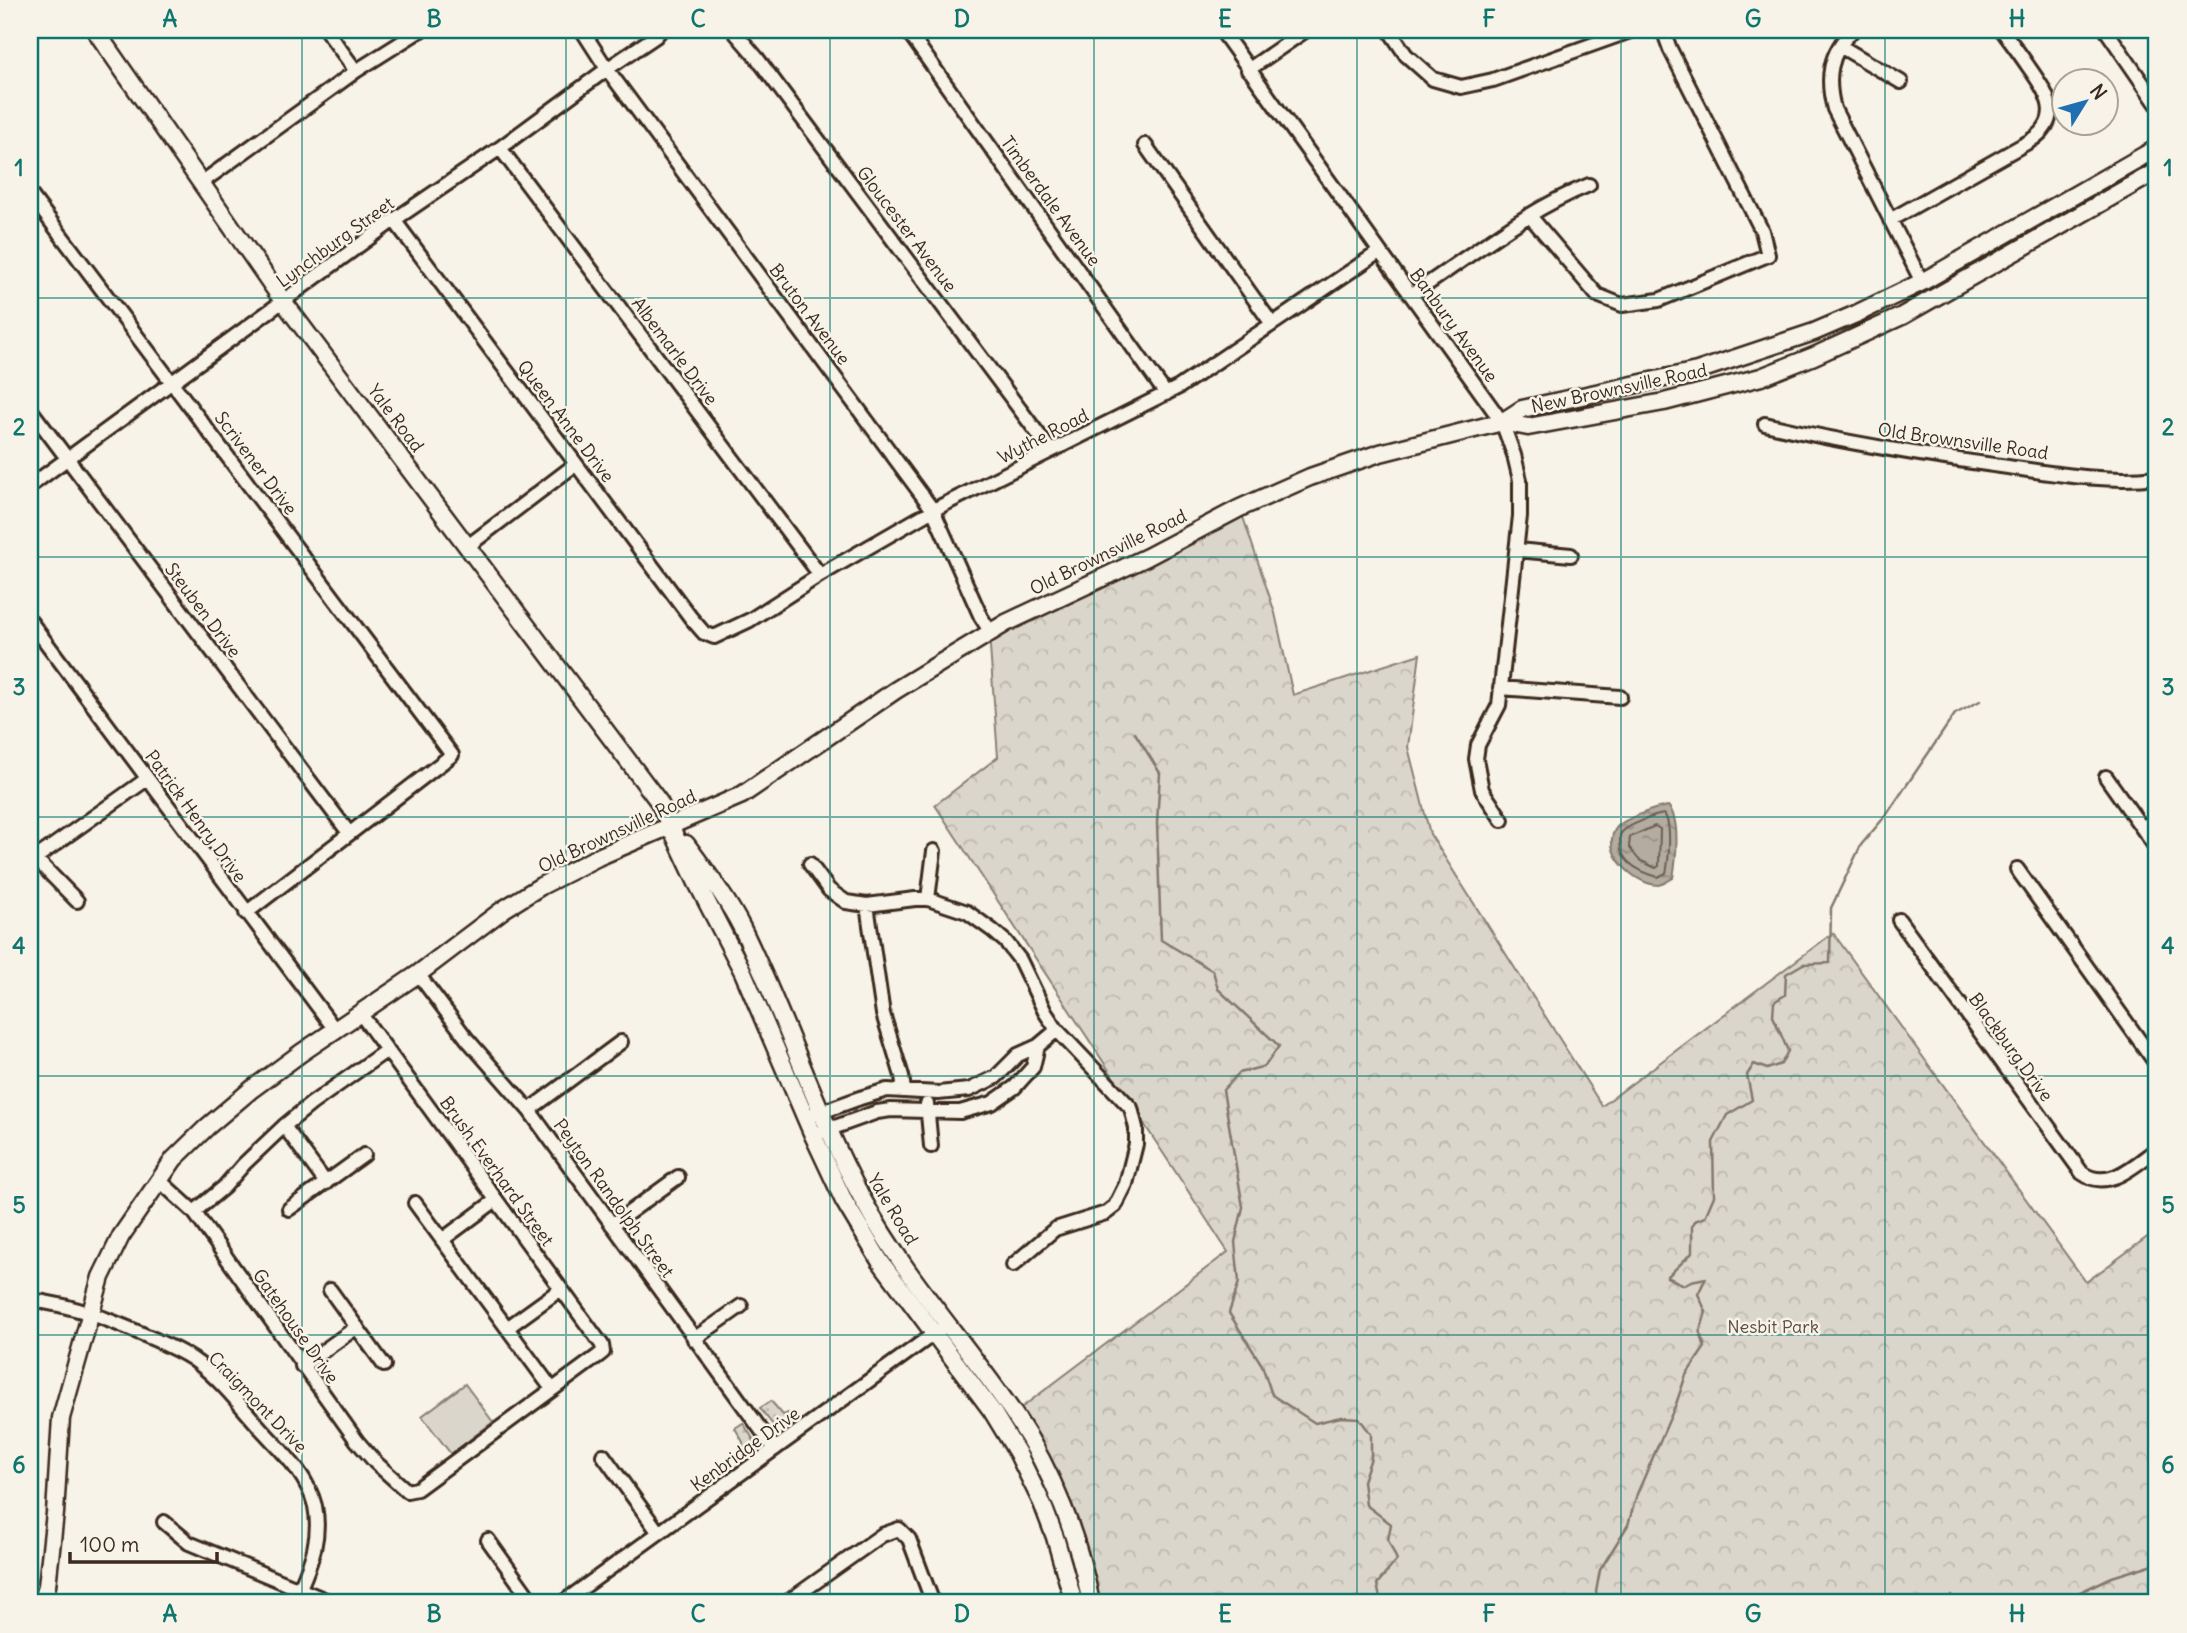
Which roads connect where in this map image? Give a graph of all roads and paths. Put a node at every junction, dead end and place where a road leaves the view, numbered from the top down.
1 (95, 30) edge
2 (326, 30) edge
3 (421, 30) edge
4 (582, 30) edge
5 (661, 30) edge
6 (733, 30) edge
7 (907, 30) edge
8 (1221, 30) edge
9 (1306, 30) edge
10 (1389, 30) edge
11 (1633, 30) edge
12 (1662, 30) edge
13 (1853, 30) edge
14 (2002, 30) edge
15 (2106, 30) edge
16 (1840, 46) junction
17 (607, 69) junction
18 (1248, 70) junction
19 (356, 71) junction
20 (1901, 82) dead end
21 (2157, 104) edge
22 (1145, 145) dead end
23 (500, 148) junction
24 (2157, 148) edge
25 (2157, 171) edge
26 (201, 183) junction
27 (1589, 186) dead end
28 (30, 194) edge
29 (1529, 215) junction
30 (394, 220) junction
31 (1890, 220) junction
32 (1379, 252) junction
33 (1922, 282) junction
34 (1411, 295) junction
35 (283, 302) junction
36 (1272, 324) junction
37 (173, 382) junction
38 (1166, 394) junction
39 (30, 409) edge
40 (1502, 422) junction
41 (1765, 424) dead end
42 (1051, 451) junction
43 (67, 459) junction
44 (576, 464) junction
45 (2157, 477) edge
46 (30, 486) edge
47 (933, 510) junction
48 (468, 546) junction
49 (1517, 550) junction
50 (1571, 555) dead end
51 (820, 575) junction
52 (30, 621) edge
53 (990, 631) junction
54 (714, 637) joint
55 (1500, 688) junction
56 (1620, 697) dead end
57 (2106, 777) dead end
58 (147, 779) junction
59 (2157, 818) edge
60 (1502, 820) dead end
61 (671, 826) junction
62 (2143, 828) junction
63 (349, 833) junction
64 (2157, 849) edge
65 (934, 851) dead end
66 (31, 858) edge
67 (810, 864) dead end
68 (2017, 869) dead end
69 (928, 899) junction
70 (77, 901) dead end
71 (867, 905) junction
72 (246, 913) junction
73 (1899, 920) dead end
74 (418, 974) junction
75 (360, 1013) junction
76 (1056, 1030) junction
77 (336, 1031) junction
78 (621, 1042) dead end
79 (1038, 1046) junction
80 (387, 1050) junction
81 (2157, 1065) edge
82 (904, 1090) junction
83 (926, 1093) junction
84 (529, 1110) junction
85 (928, 1111) junction
86 (822, 1112) junction
87 (806, 1118) junction
88 (284, 1126) junction
89 (821, 1132) junction
90 (931, 1146) dead end
91 (2157, 1149) edge
92 (364, 1155) dead end
93 (678, 1177) dead end
94 (159, 1180) junction
95 (326, 1183) junction
96 (496, 1200) junction
97 (415, 1203) dead end
98 (289, 1209) dead end
99 (194, 1212) junction
100 (612, 1225) junction
101 (442, 1240) junction
102 (1013, 1265) dead end
103 (561, 1289) junction
104 (330, 1290) dead end
105 (30, 1300) edge
106 (741, 1306) dead end
107 (89, 1313) junction
108 (948, 1323) junction
109 (357, 1327) junction
110 (507, 1328) junction
111 (934, 1334) junction
112 (694, 1339) junction
113 (384, 1365) dead end
114 (302, 1366) junction
115 (552, 1389) junction
116 (775, 1449) junction
117 (603, 1455) dead end
118 (164, 1522) dead end
119 (659, 1532) junction
120 (488, 1540) dead end
121 (300, 1588) junction
122 (42, 1603) edge
123 (334, 1603) edge
124 (533, 1603) edge
125 (562, 1603) edge
126 (786, 1603) edge
127 (933, 1603) edge
128 (1074, 1603) edge
129 (1091, 1603) edge

1 - 26 main road, Yale Road
2 - 19 street
3 - 19 street
4 - 17 street, Bruton Avenue
5 - 17 street, Lynchburg Street
6 - 42 street, Gloucester Avenue
7 - 38 street, Timberdale Avenue
8 - 18 street, Banbury Avenue
9 - 18 street
10 - 11 street
12 - 29 street
13 - 16 street
14 - 31 street
15 - 21 street
16 - 20 street
16 - 31 street
17 - 23 street, Lynchburg Street
17 - 47 street, Bruton Avenue
18 - 32 street, Banbury Avenue
19 - 26 street
22 - 36 street
23 - 30 street, Lynchburg Street
23 - 51 street, Albemarle Drive
24 - 33 main road, New Brownsville Road
25 - 40 main road, New Brownsville Road
26 - 35 main road, Yale Road
27 - 29 street
28 - 37 street, Scrivener Drive
29 - 34 street
30 - 35 street, Lynchburg Street
30 - 44 street, Queen Anne Drive
31 - 33 street
32 - 34 street, Banbury Avenue
32 - 36 street, Wythe Road
33 - 40 main road, New Brownsville Road
34 - 40 street, Banbury Avenue
35 - 37 street, Lynchburg Street
35 - 48 main road, Yale Road
36 - 38 street, Wythe Road
37 - 43 street, Lynchburg Street
37 - 63 street, Scrivener Drive
38 - 42 street, Wythe Road
39 - 43 street, Steuben Drive
40 - 49 street, Banbury Avenue
40 - 53 main road, Old Brownsville Road
41 - 45 street, Old Brownsville Road
42 - 47 street, Wythe Road
43 - 46 street, Lynchburg Street
43 - 63 street, Steuben Drive
44 - 48 street
44 - 54 street, Queen Anne Drive
47 - 51 street, Wythe Road
47 - 53 street, Bruton Avenue
48 - 61 main road, Yale Road
49 - 50 street
49 - 55 street, Banbury Avenue
51 - 54 street, Wythe Road
52 - 58 street, Patrick Henry Drive
53 - 61 main road, Old Brownsville Road
55 - 56 street
55 - 60 street, Banbury Avenue
57 - 62 street
58 - 66 street
58 - 72 street, Patrick Henry Drive
59 - 62 street
61 - 74 main road, Old Brownsville Road
61 - 86 main road, Yale Road
61 - 87 main road, Yale Road
62 - 64 street
63 - 72 street
65 - 69 street
66 - 70 street
67 - 71 street
68 - 81 street
69 - 71 street
69 - 76 street
71 - 82 street
72 - 77 street, Patrick Henry Drive
73 - 91 street, Blackburg Drive
74 - 75 main road, Old Brownsville Road
74 - 84 street, Peyton Randolph Street
75 - 77 main road, Old Brownsville Road
75 - 80 street, Brush Everhard Street
76 - 79 street
76 - 102 street
77 - 94 main road, Old Brownsville Road
78 - 84 street
79 - 83 street
79 - 85 street
80 - 88 street
80 - 96 street, Brush Everhard Street
82 - 83 street
82 - 86 street
83 - 85 street
84 - 100 street, Peyton Randolph Street
85 - 89 street
85 - 90 street
86 - 87 street
86 - 89 main road, Yale Road
87 - 89 main road, Yale Road
88 - 95 street
88 - 99 street
89 - 108 main road, Yale Road
89 - 111 main road, Yale Road
92 - 95 street
93 - 100 street
94 - 99 street, Gatehouse Drive
94 - 107 main road, Old Brownsville Road
95 - 98 street
96 - 101 street
96 - 103 street, Brush Everhard Street
97 - 101 street
99 - 114 street, Gatehouse Drive
100 - 112 street, Peyton Randolph Street
101 - 110 street
103 - 110 street
103 - 115 street, Brush Everhard Street
104 - 109 street
105 - 107 street, Craigmont Drive
106 - 112 street
107 - 121 street, Craigmont Drive
107 - 122 main road, Old Brownsville Road
108 - 111 street, Kenbridge Drive
108 - 129 main road, Yale Road
109 - 113 street
109 - 114 street
110 - 115 street
111 - 116 street, Kenbridge Drive
111 - 128 main road, Yale Road
112 - 116 street, Peyton Randolph Street
114 - 115 street, Gatehouse Drive
116 - 119 street, Kenbridge Drive
117 - 119 street
118 - 121 street
119 - 125 street, Kenbridge Drive
120 - 124 street
121 - 123 street
126 - 127 street

